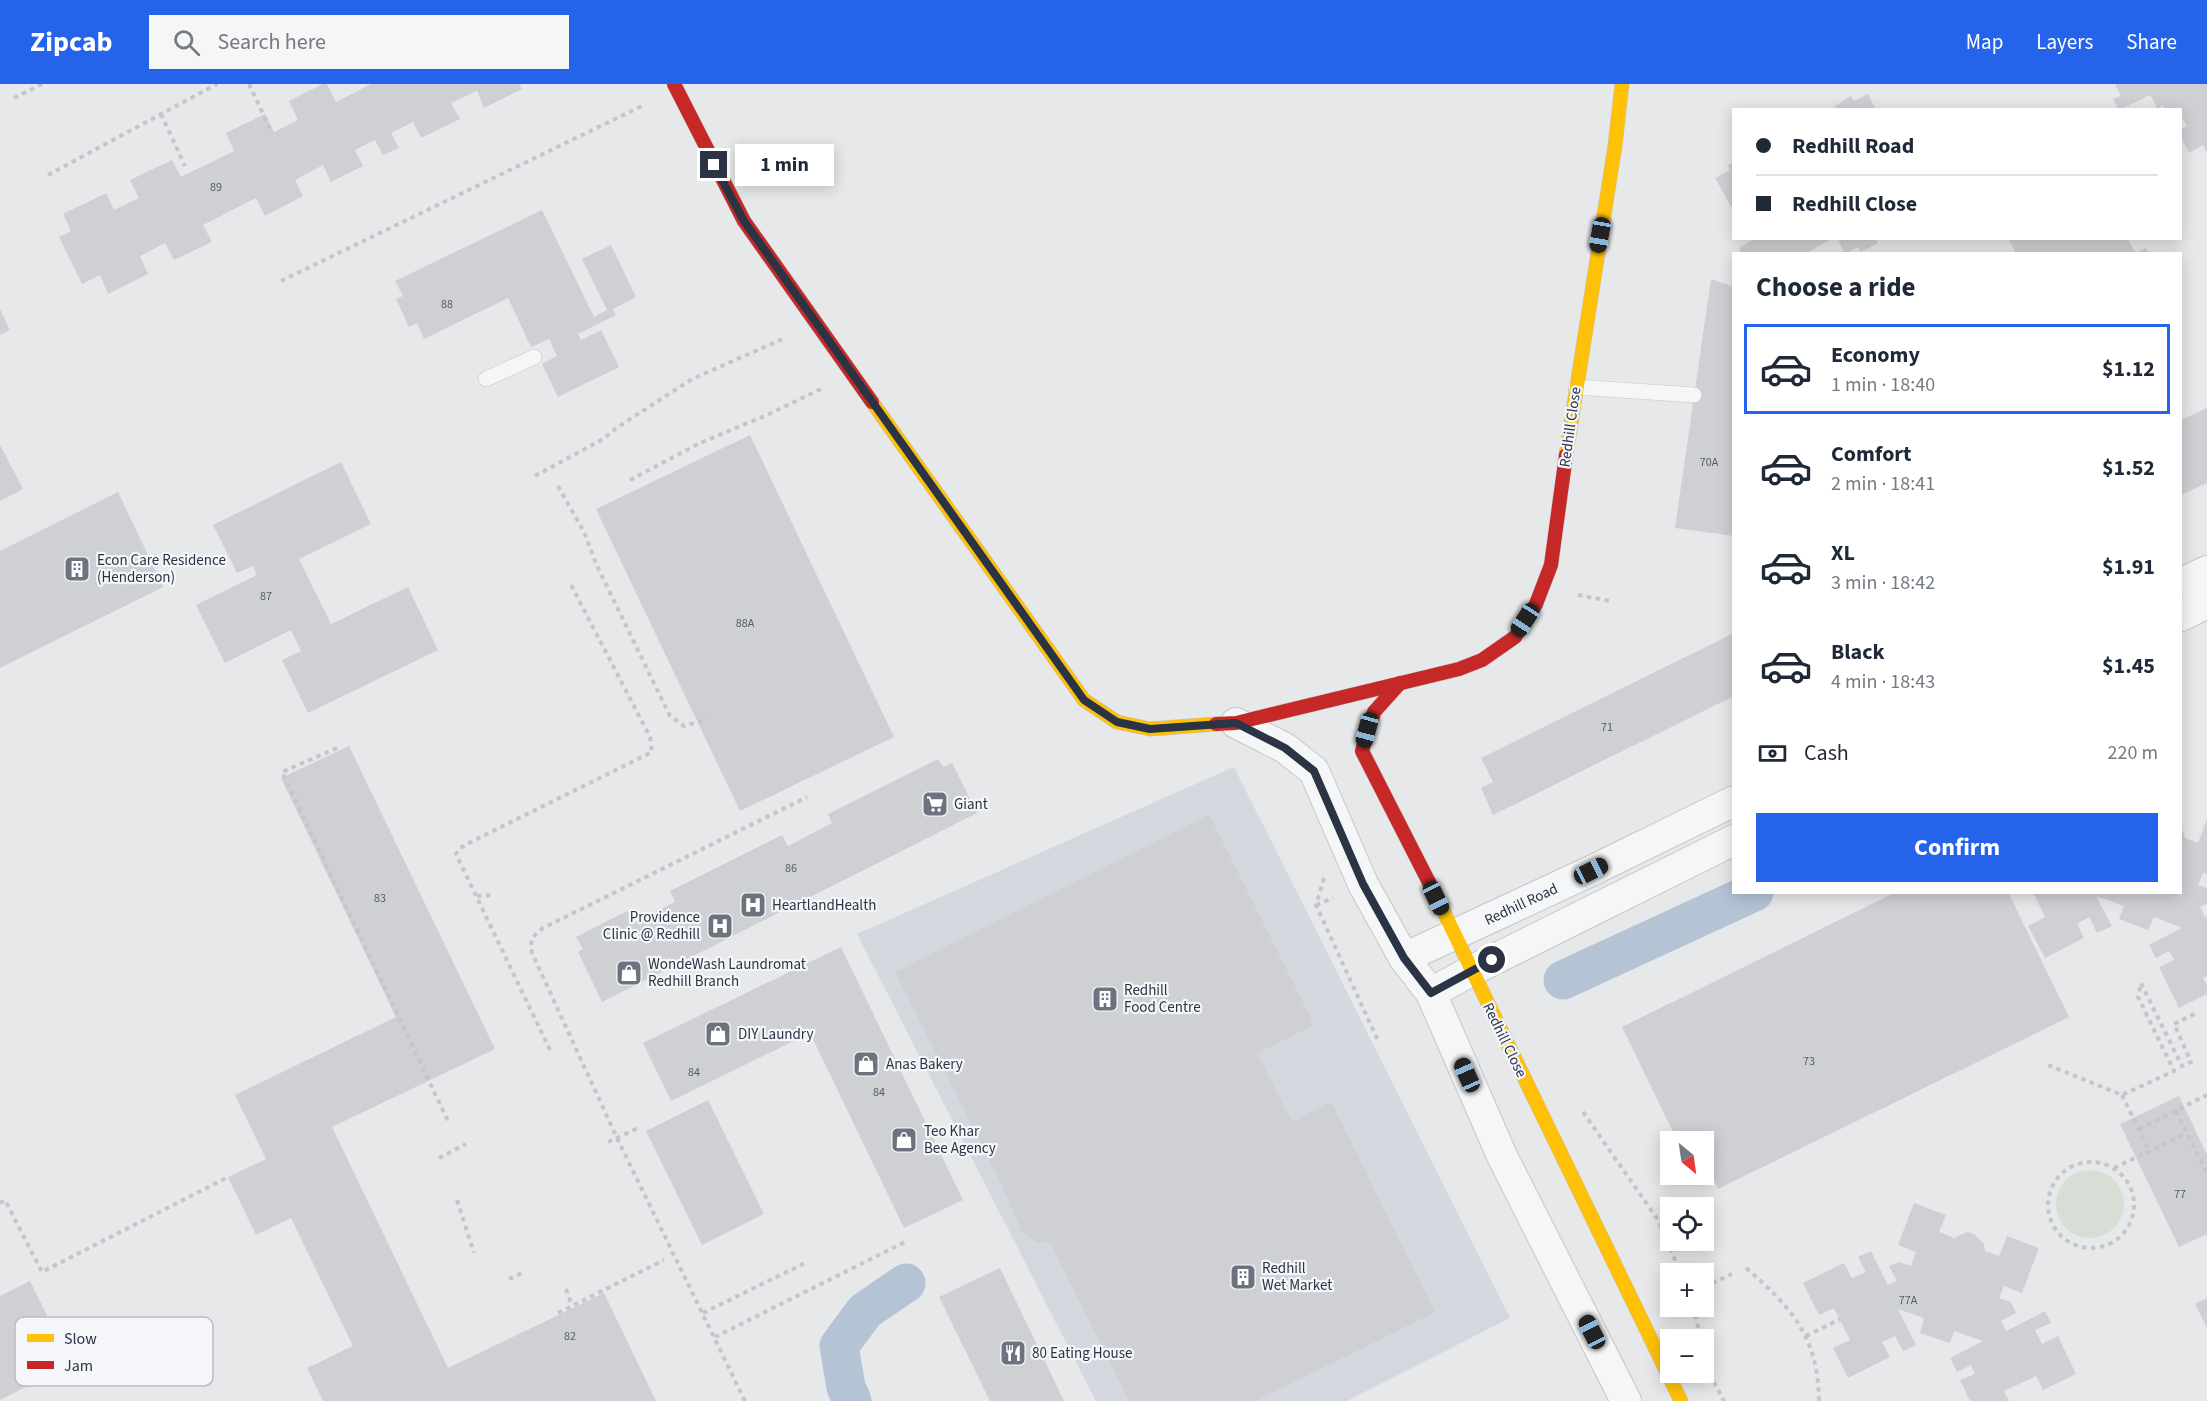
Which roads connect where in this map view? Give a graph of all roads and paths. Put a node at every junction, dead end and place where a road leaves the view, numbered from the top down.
1 (42, 84) edge
2 (217, 84) edge
3 (249, 84) edge
4 (674, 84) edge
5 (1622, 84) edge
6 (14, 98) dead end
7 (652, 101) dead end
8 (161, 114) junction
9 (271, 131) dead end
10 (185, 166) dead end
11 (48, 174) dead end
12 (281, 281) dead end
13 (792, 336) dead end
14 (534, 357) dead end
15 (486, 379) dead end
16 (827, 386) dead end
17 (1576, 387) junction
18 (1694, 395) dead end
19 (535, 476) dead end
20 (630, 480) dead end
21 (558, 486) dead end
22 (2207, 571) edge
23 (569, 581) dead end
24 (2182, 583) edge
25 (2207, 603) edge
26 (2182, 616) edge
27 (1400, 683) junction
28 (708, 719) dead end
29 (1236, 723) junction
30 (337, 748) dead end
31 (807, 797) dead end
32 (1732, 802) edge
33 (1732, 841) edge
34 (494, 895) dead end
35 (476, 896) junction
36 (1454, 935) junction
37 (1404, 958) junction
38 (1471, 971) junction
39 (1431, 993) junction
40 (2198, 1012) dead end
41 (550, 1050) dead end
42 (2048, 1065) dead end
43 (2122, 1095) junction
44 (2207, 1095) edge
45 (1581, 1109) dead end
46 (2176, 1111) junction
47 (448, 1121) dead end
48 (638, 1128) dead end
49 (2139, 1129) junction
50 (2187, 1133) junction
51 (617, 1138) junction
52 (608, 1142) dead end
53 (466, 1143) dead end
54 (2149, 1151) junction
55 (439, 1158) dead end
56 (2114, 1168) junction
57 (2207, 1173) edge
58 (228, 1177) dead end
59 (458, 1200) dead end
60 (0, 1203) edge
61 (905, 1242) dead end
62 (474, 1253) dead end
63 (664, 1260) dead end
64 (805, 1263) dead end
65 (1676, 1263) edge
66 (1746, 1268) dead end
67 (522, 1273) dead end
68 (1732, 1274) dead end
69 (509, 1279) dead end
70 (1714, 1282) edge
71 (566, 1289) dead end
72 (572, 1306) junction
73 (558, 1313) dead end
74 (703, 1313) junction
75 (1840, 1319) dead end
76 (1806, 1336) junction
77 (715, 1337) junction
78 (1714, 1382) edge
79 (745, 1401) edge
80 (1626, 1401) edge
81 (1681, 1401) edge
82 (1724, 1401) edge
83 (1819, 1401) edge

1 - 6 path
2 - 8 path
3 - 9 path
4 - 29 street, Redhill Close
5 - 17 street, Redhill Close
7 - 12 path
8 - 10 path
8 - 11 path
13 - 19 path
14 - 15 lane
16 - 20 path
17 - 18 lane
17 - 27 street, Redhill Close
21 - 28 path
22 - 24 street
23 - 35 path
25 - 26 street
27 - 29 street, Redhill Close
27 - 36 street, Redhill Close
29 - 37 street
30 - 47 path
31 - 51 path
32 - 36 street, Redhill Road
33 - 38 street
34 - 35 path
35 - 41 path
36 - 37 street, Redhill Road
36 - 38 street, Redhill Close
37 - 39 street
38 - 39 street
38 - 81 street, Redhill Close
39 - 80 street
40 - 43 path
42 - 43 path
43 - 49 path
44 - 46 path
45 - 65 path
46 - 49 path
46 - 50 path
48 - 51 path
49 - 54 path
50 - 54 path
50 - 57 path
51 - 52 path
51 - 74 path
53 - 55 path
54 - 56 path
56 - 56 path
58 - 60 path
59 - 62 path
61 - 77 path
63 - 72 path
64 - 74 path
66 - 76 path
67 - 69 path
68 - 70 path
71 - 72 path
72 - 73 path
74 - 77 path
75 - 76 path
76 - 83 path
77 - 79 path
78 - 82 path

